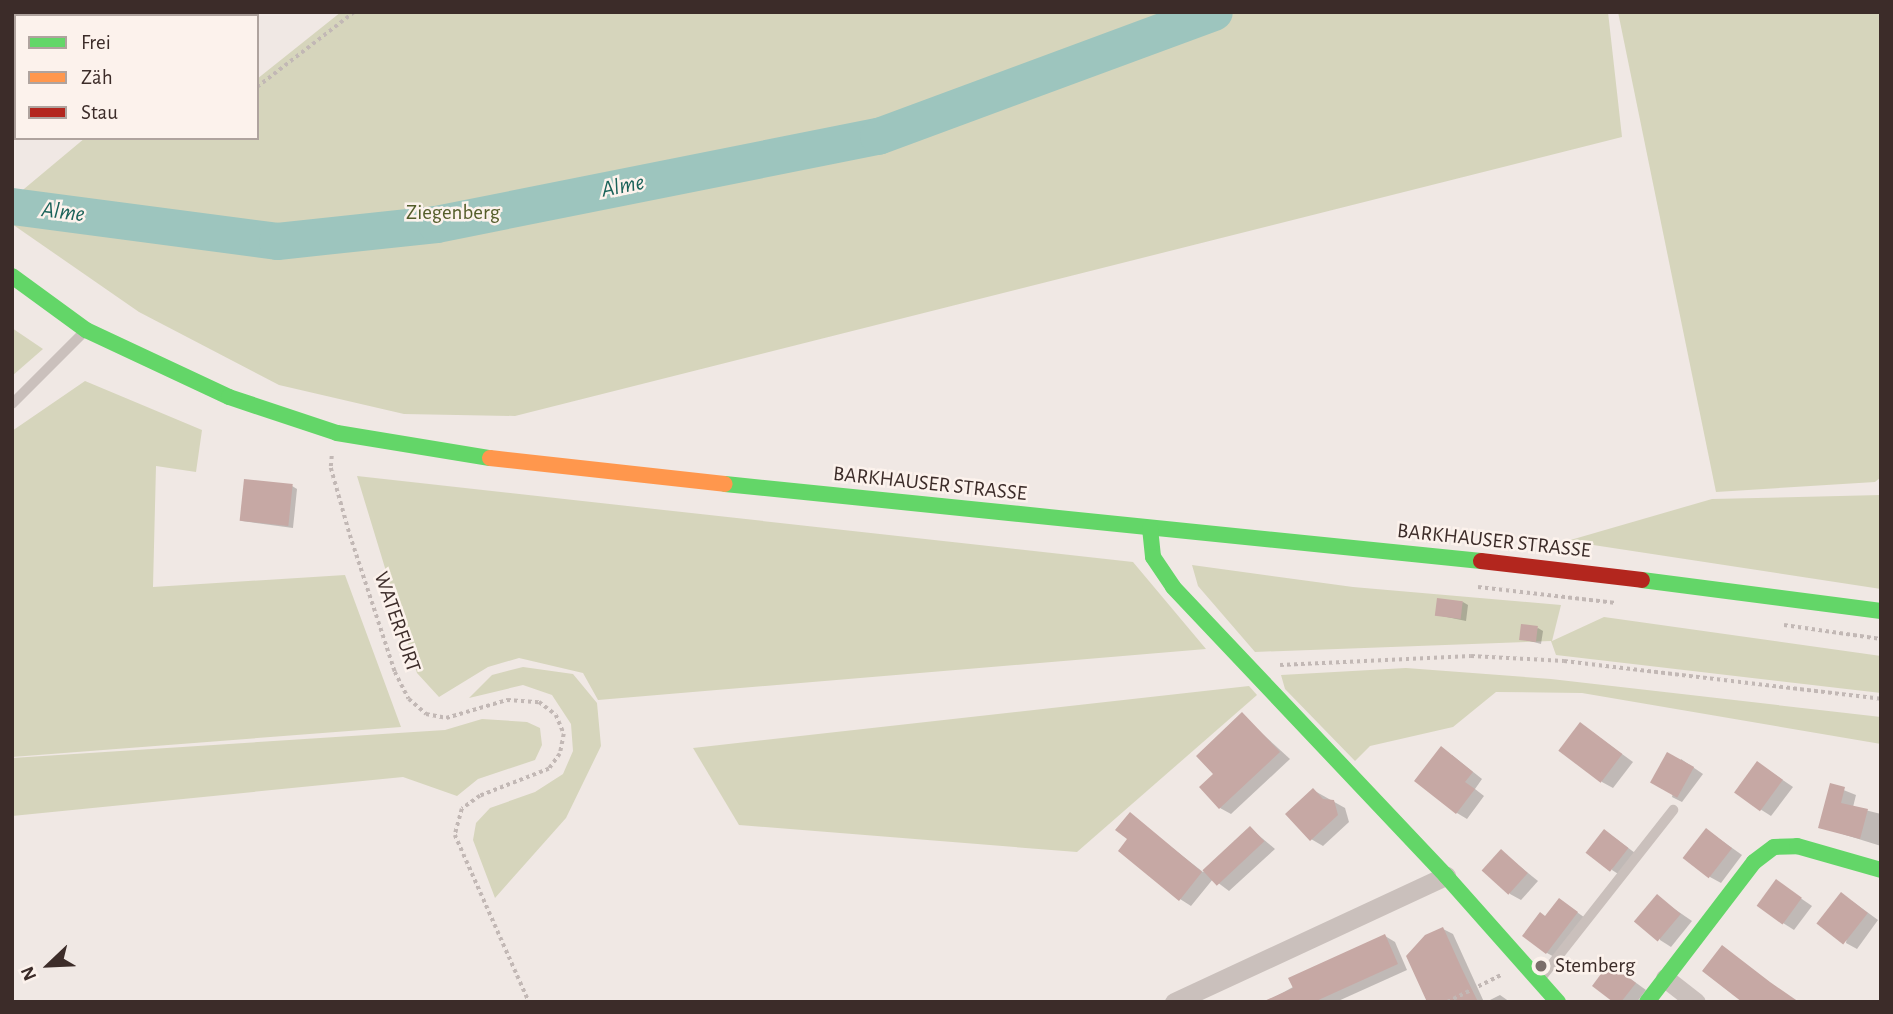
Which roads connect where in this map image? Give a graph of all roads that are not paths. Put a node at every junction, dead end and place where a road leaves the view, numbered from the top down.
1 (12, 276) edge
2 (86, 330) junction
3 (12, 404) edge
4 (1150, 528) junction
5 (1881, 611) edge
6 (1673, 810) dead end
7 (1881, 870) edge
8 (1446, 876) junction
9 (1665, 978) junction
10 (1538, 981) junction
11 (1174, 1002) edge
12 (1558, 1002) edge
13 (1647, 1002) edge
14 (1696, 1002) edge

1 - 2 main road, BARKHAUSER STRASSE
2 - 3 lane
2 - 4 main road, BARKHAUSER STRASSE
4 - 5 main road, BARKHAUSER STRASSE
4 - 8 main road
6 - 10 lane
7 - 9 main road
8 - 10 main road
8 - 11 street
9 - 13 main road
9 - 14 street
10 - 12 main road

